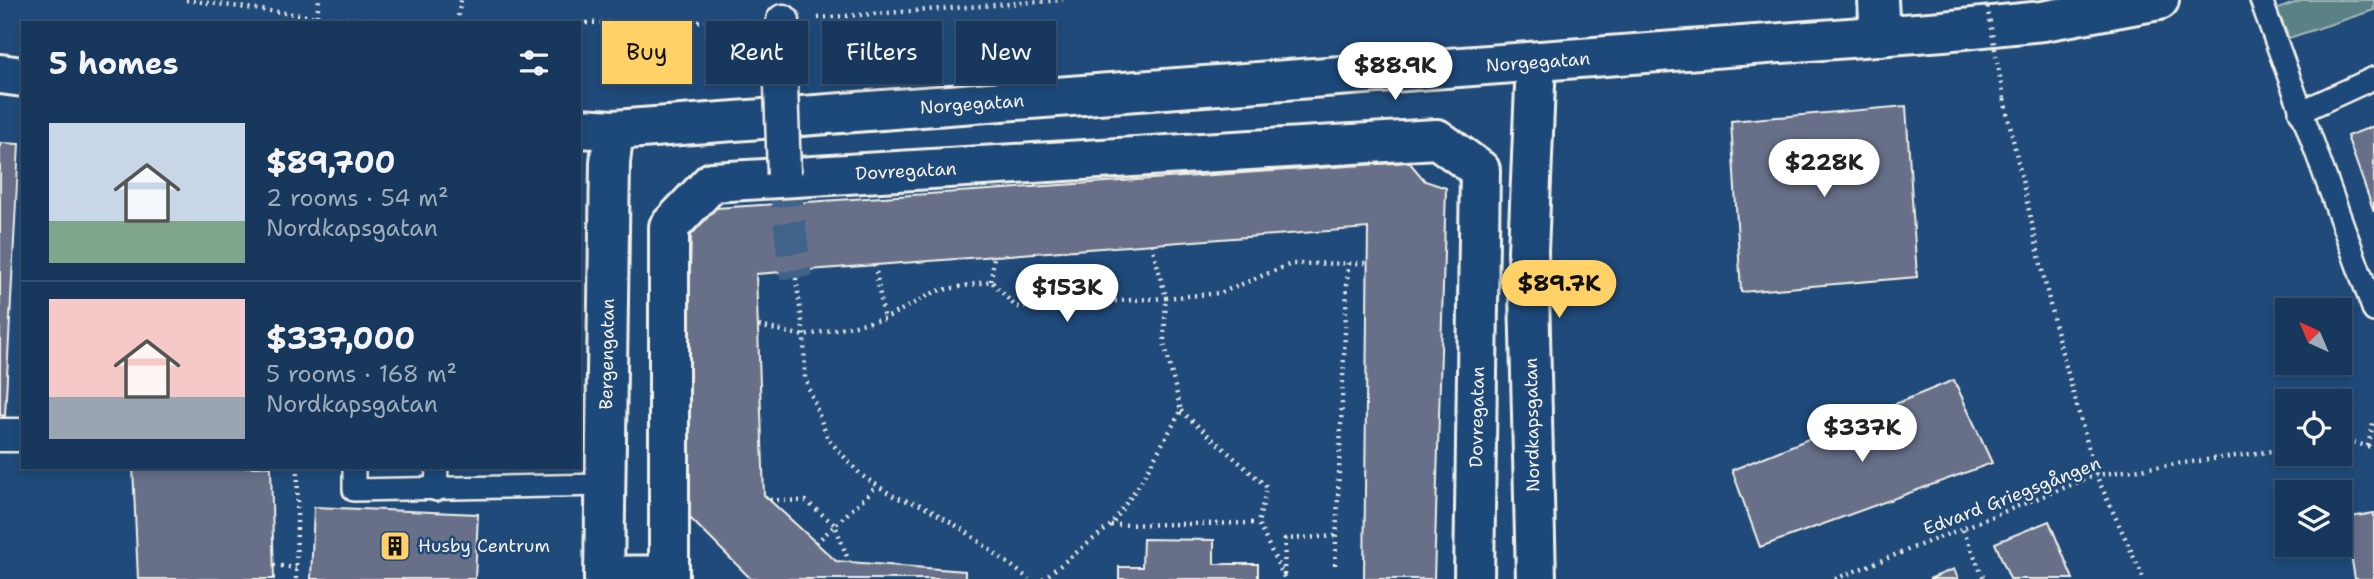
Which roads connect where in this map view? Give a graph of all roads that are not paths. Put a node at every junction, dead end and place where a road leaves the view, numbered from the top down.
1 (2159, 0) edge
2 (2261, 0) edge
3 (1879, 18) edge
4 (1536, 62) junction
5 (0, 74) edge
6 (21, 77) edge
7 (2374, 78) edge
8 (781, 84) edge
9 (2300, 112) junction
10 (596, 129) edge
11 (785, 174) tunnel mouth
12 (1528, 251) junction
13 (1480, 255) junction
14 (2374, 311) edge
15 (0, 435) edge
16 (21, 435) edge
17 (354, 469) edge
18 (437, 469) edge
19 (524, 477) edge
20 (606, 485) junction
21 (436, 490) junction
22 (604, 577) edge
23 (1475, 579) edge
24 (1536, 579) edge

1 - 3 street, Norgegatan
2 - 9 lane
3 - 4 street, Norgegatan
4 - 10 street, Norgegatan
4 - 12 street, Nordkapsgatan
5 - 6 street
7 - 9 lane
8 - 11 street, bridge
9 - 14 lane
10 - 20 street, Bergengatan
12 - 13 street
12 - 24 street, Nordkapsgatan
13 - 22 street, Dovregatan
13 - 23 street, Dovregatan
15 - 16 street
17 - 21 lane
18 - 21 lane
19 - 20 lane
19 - 21 lane
20 - 22 street, Bergengatan

